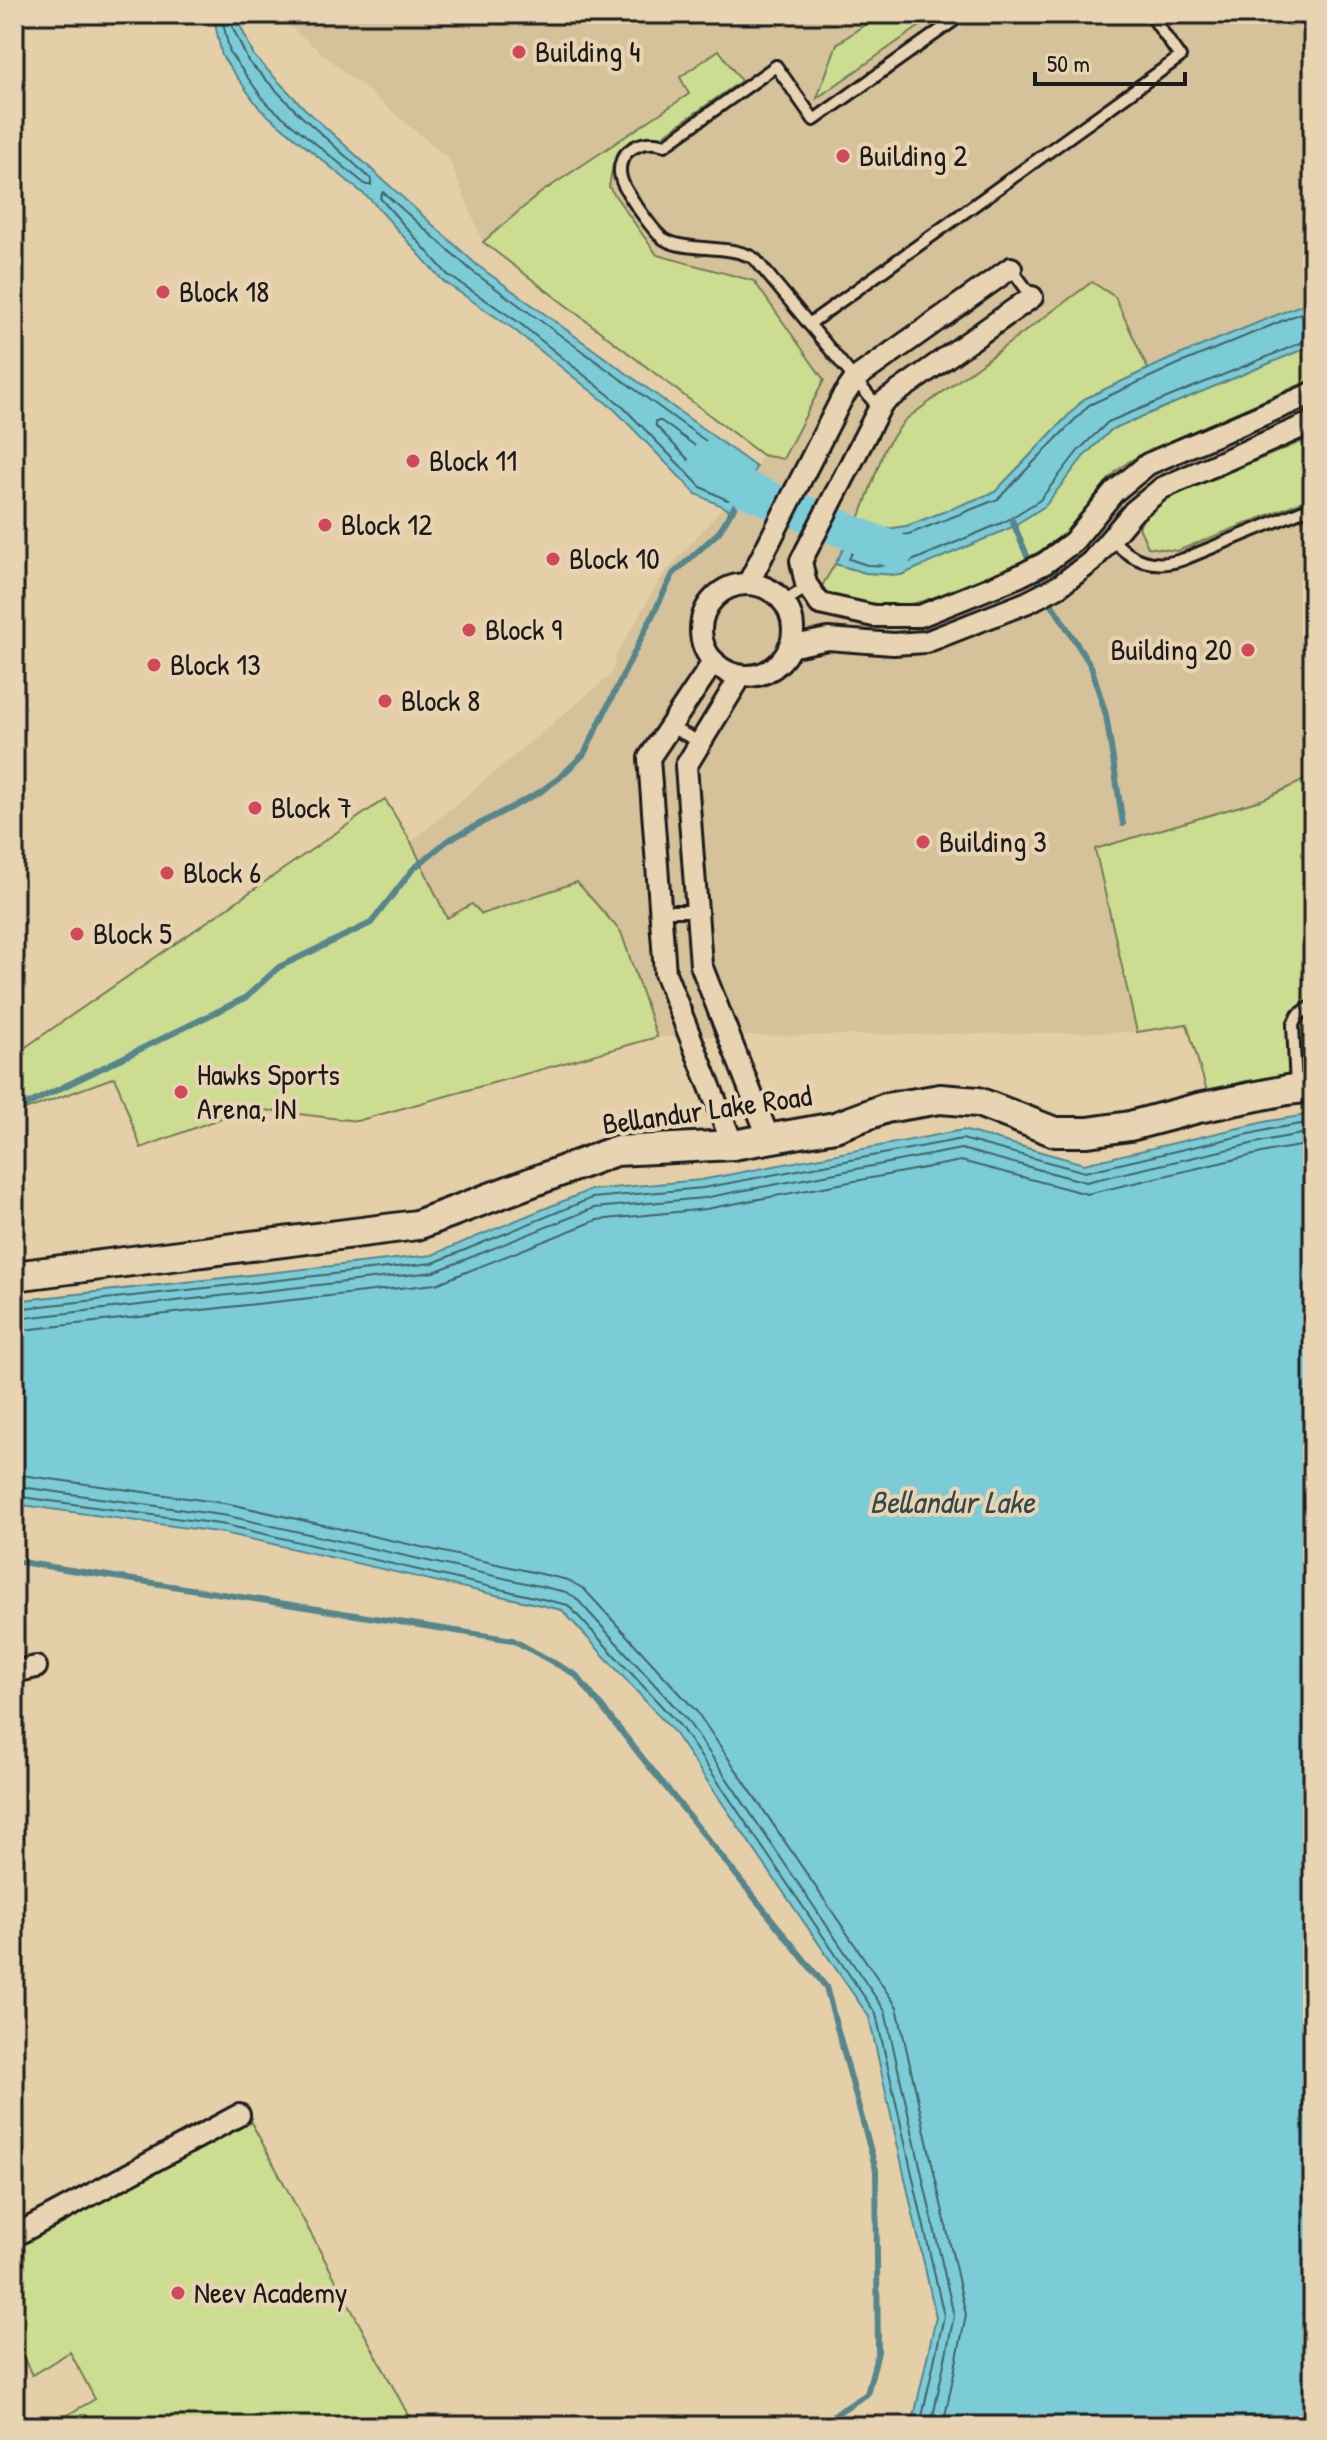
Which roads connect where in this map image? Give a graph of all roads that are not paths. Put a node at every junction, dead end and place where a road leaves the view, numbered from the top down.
1 (963, 14) edge
2 (1150, 14) edge
3 (1011, 268) joint
4 (1032, 297) joint
5 (809, 324) junction
6 (855, 379) junction
7 (1313, 393) edge
8 (878, 407) junction
9 (1313, 422) edge
10 (1313, 506) edge
11 (1112, 538) junction
12 (748, 584) junction
13 (807, 587) junction
14 (784, 602) junction
15 (789, 647) junction
16 (714, 661) junction
17 (741, 676) junction
18 (670, 727) junction
19 (700, 742) junction
20 (661, 911) junction
21 (697, 911) junction
22 (1313, 1005) edge
23 (1304, 1088) edge
24 (769, 1139) junction
25 (733, 1145) junction
26 (14, 1276) edge
27 (36, 1667) dead end
28 (14, 1672) edge
29 (239, 2115) dead end
30 (14, 2236) edge

1 - 5 lane
2 - 5 lane
3 - 4 lane
3 - 6 street
4 - 8 street
5 - 6 lane
6 - 8 lane
6 - 12 street
7 - 13 street
8 - 13 street
9 - 11 street
10 - 11 lane
11 - 15 street
12 - 14 street
12 - 16 street
13 - 14 lane
14 - 15 street
15 - 17 street
16 - 17 street
16 - 18 street
17 - 19 street
18 - 19 lane
18 - 20 street
19 - 21 street
20 - 21 lane
20 - 25 street
21 - 24 street
22 - 23 lane
23 - 24 street, Bellandur Lake Road
24 - 25 street, Bellandur Lake Road
25 - 26 street, Bellandur Lake Road
27 - 28 street
29 - 30 street

